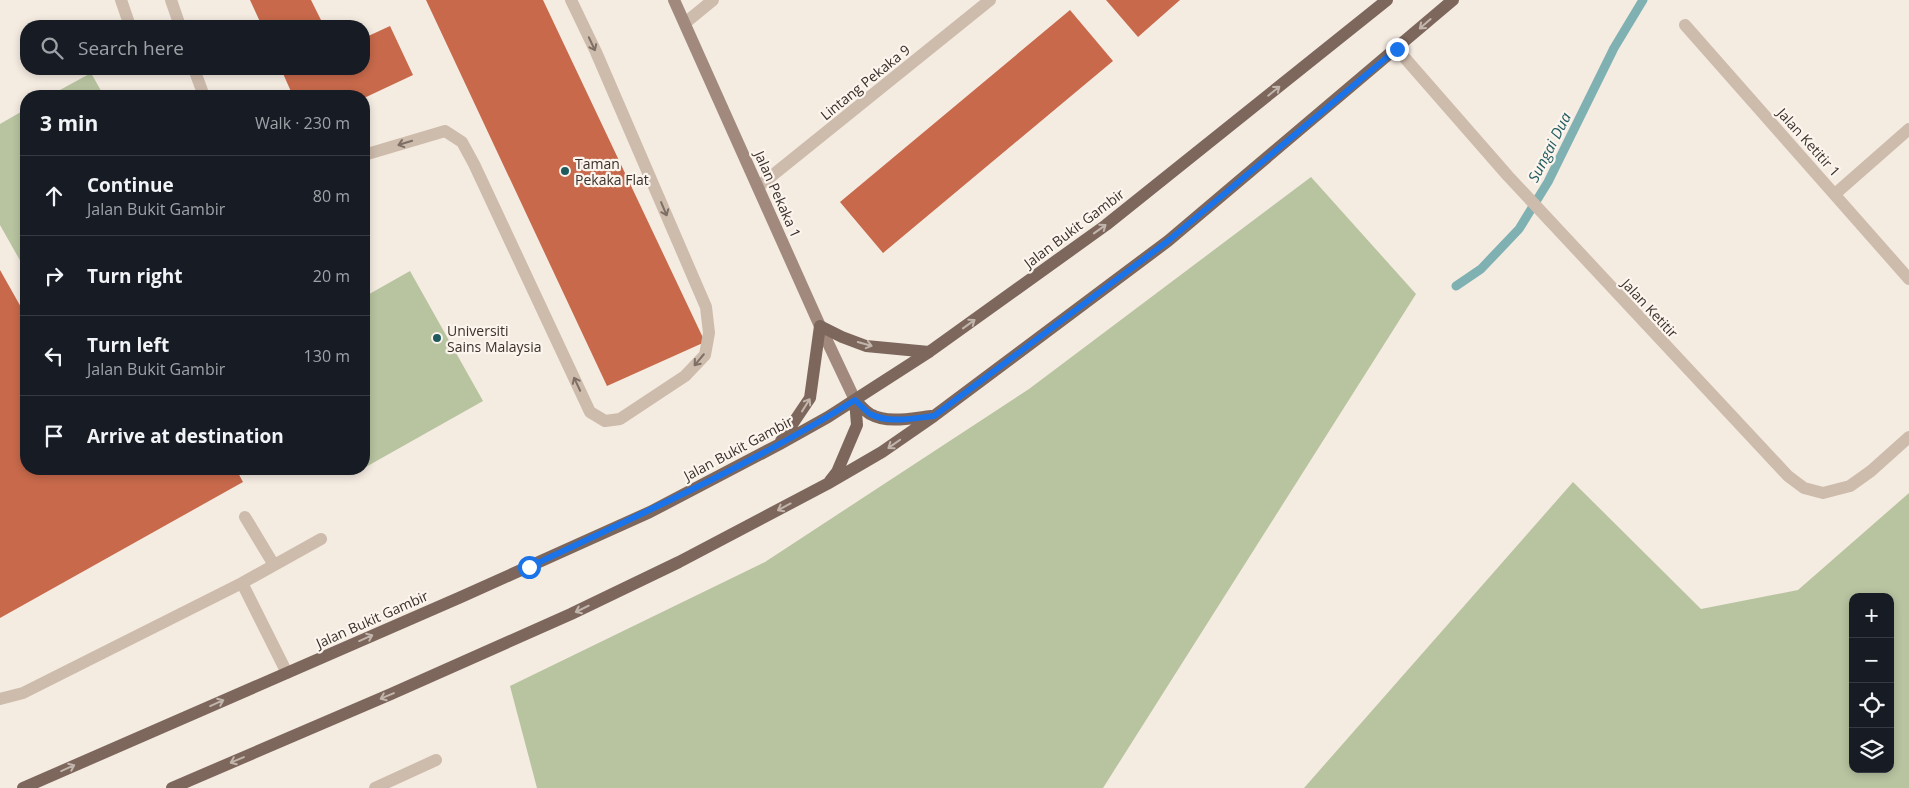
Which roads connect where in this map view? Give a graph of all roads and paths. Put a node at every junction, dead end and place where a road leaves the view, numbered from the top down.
1 (121, 0) edge
2 (170, 0) edge
3 (571, 0) edge
4 (674, 0) edge
5 (713, 0) edge
6 (990, 0) edge
7 (1388, 0) edge
8 (1453, 0) edge
9 (128, 20) edge
10 (178, 20) edge
11 (684, 23) junction
12 (1685, 25) dead end
13 (1397, 49) junction
14 (196, 75) edge
15 (202, 90) edge
16 (1909, 129) edge
17 (370, 153) edge
18 (758, 187) junction
19 (1835, 194) junction
20 (1909, 279) edge
21 (820, 326) junction
22 (929, 352) junction
23 (855, 400) junction
24 (934, 416) junction
25 (1909, 437) edge
26 (778, 445) junction
27 (827, 484) junction
28 (245, 517) dead end
29 (321, 539) dead end
30 (274, 565) junction
31 (242, 583) junction
32 (287, 673) junction
33 (0, 699) edge
34 (436, 760) dead end
35 (23, 788) edge
36 (172, 788) edge
37 (375, 788) edge

1 - 9 street
2 - 10 street
3 -> 17 street
4 - 11 main road, Jalan Pekaka 1
5 - 11 street
6 - 18 street, Lintang Pekaka 9
22 -> 7 main road, Jalan Bukit Gambir
8 -> 13 main road
11 - 18 main road, Jalan Pekaka 1
12 - 19 street, Jalan Ketitir 1
13 - 24 main road
13 - 25 street, Jalan Ketitir
14 - 15 street
16 - 19 street
18 - 21 main road, Jalan Pekaka 1
19 - 20 street, Jalan Ketitir 1
21 -> 22 main road
21 - 23 main road, Jalan Pekaka 1
26 -> 21 main road
22 - 23 main road, Jalan Bukit Gambir
23 - 24 main road
23 - 26 main road, Jalan Bukit Gambir
23 - 27 main road
24 -> 27 main road
32 -> 26 main road, Jalan Bukit Gambir
27 -> 36 main road
28 - 30 street
29 - 30 street
30 - 31 street
31 - 32 street
31 - 33 street
35 -> 32 main road, Jalan Bukit Gambir
34 - 37 street

